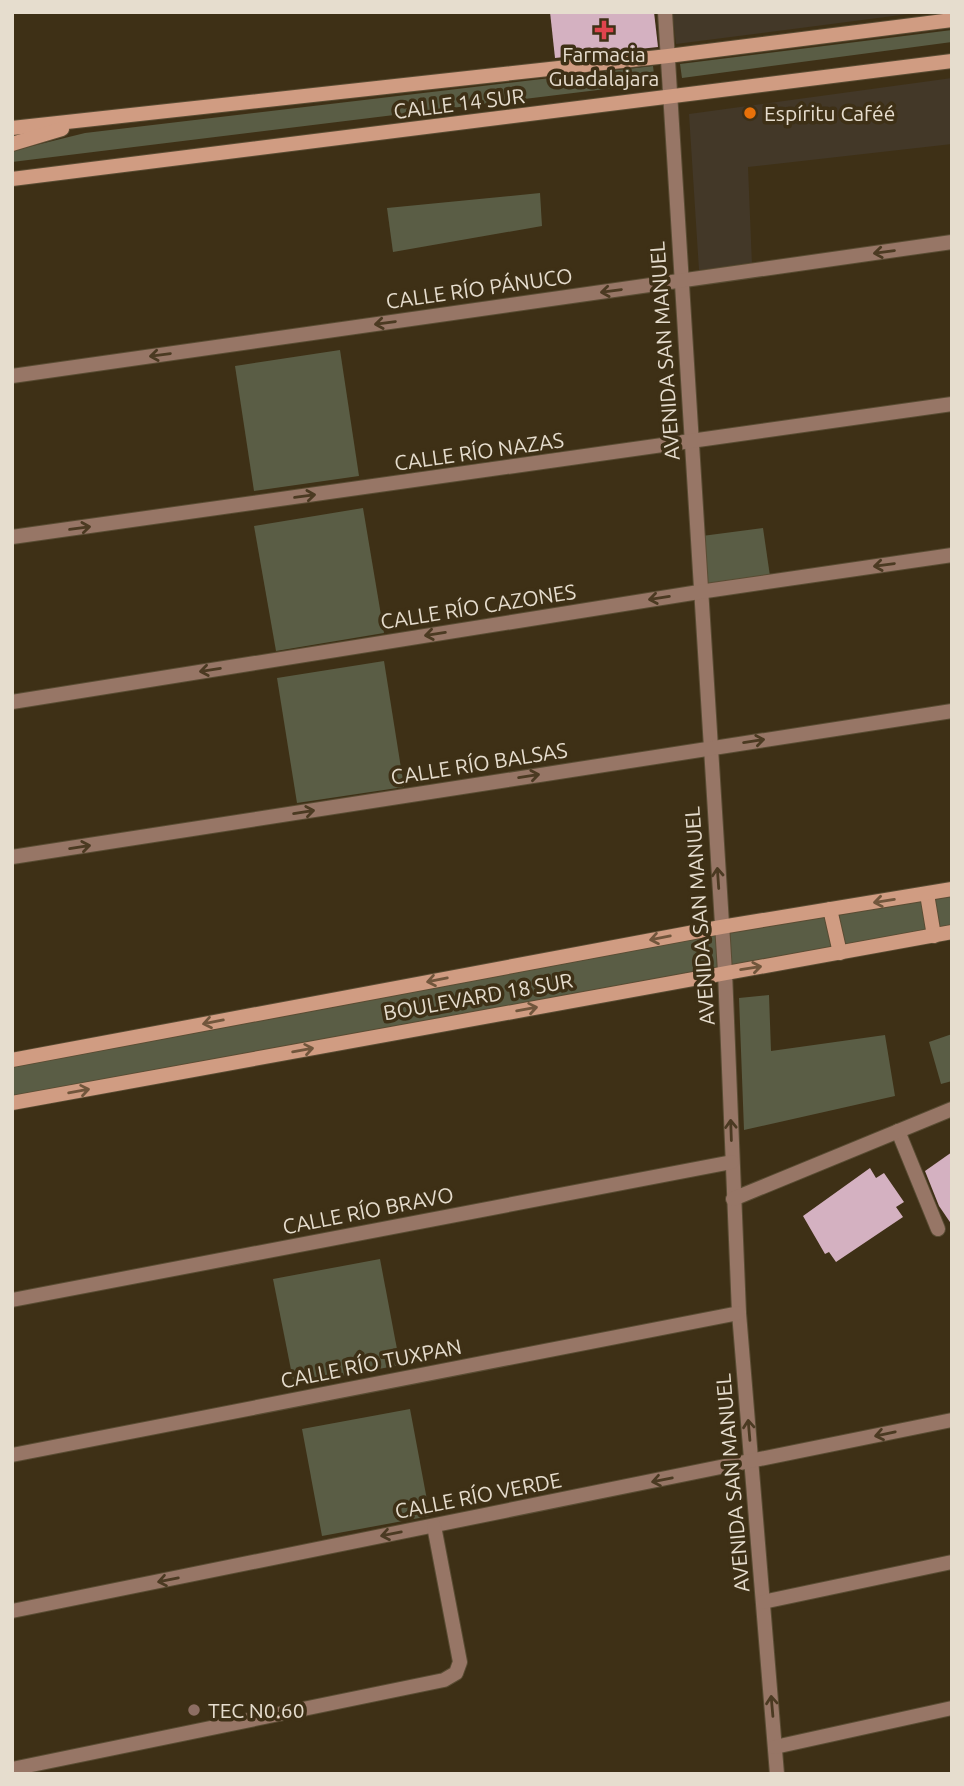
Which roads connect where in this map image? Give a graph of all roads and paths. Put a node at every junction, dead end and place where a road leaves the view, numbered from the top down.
1 (665, 12) edge
2 (952, 20) edge
3 (668, 56) junction
4 (952, 61) edge
5 (670, 97) junction
6 (76, 122) junction
7 (12, 128) edge
8 (12, 144) edge
9 (12, 179) edge
10 (952, 242) edge
11 (680, 281) junction
12 (12, 376) edge
13 (952, 404) edge
14 (691, 442) junction
15 (12, 537) edge
16 (952, 555) edge
17 (699, 592) junction
18 (12, 702) edge
19 (952, 711) edge
20 (709, 748) junction
21 (12, 857) edge
22 (952, 889) edge
23 (927, 894) junction
24 (830, 909) junction
25 (721, 927) junction
26 (952, 932) edge
27 (934, 936) junction
28 (839, 953) junction
29 (725, 972) junction
30 (12, 1060) edge
31 (12, 1103) edge
32 (952, 1109) edge
33 (898, 1131) junction
34 (732, 1162) junction
35 (733, 1199) junction
36 (938, 1229) dead end
37 (12, 1300) edge
38 (739, 1313) junction
39 (952, 1420) edge
40 (12, 1455) edge
41 (752, 1461) junction
42 (434, 1526) junction
43 (952, 1562) edge
44 (763, 1602) junction
45 (12, 1611) edge
46 (952, 1709) edge
47 (775, 1747) junction
48 (12, 1769) edge
49 (777, 1774) edge

1 - 3 street, AVENIDA SAN MANUEL
2 - 3 main road, CALLE 14 SUR
3 - 5 street, AVENIDA SAN MANUEL
3 - 6 main road, CALLE 14 SUR
4 - 5 main road, CALLE 14 SUR
5 - 9 main road, CALLE 14 SUR
5 - 11 street, AVENIDA SAN MANUEL
6 - 7 main road, CALLE 14 SUR
6 - 8 main road
10 -> 11 street, CALLE RÍO PÁNUCO
11 -> 12 street, CALLE RÍO PÁNUCO
11 - 14 street, AVENIDA SAN MANUEL
13 - 14 street, CALLE RÍO NAZAS
15 -> 14 street, CALLE RÍO NAZAS
14 - 17 street, AVENIDA SAN MANUEL
16 -> 17 street, CALLE RÍO CAZONES
17 -> 18 street, CALLE RÍO CAZONES
17 - 20 street, AVENIDA SAN MANUEL
20 -> 19 street, CALLE RÍO BALSAS
21 -> 20 street, CALLE RÍO BALSAS
25 -> 20 street, AVENIDA SAN MANUEL
22 - 23 main road, BOULEVARD 18 SUR
23 -> 24 main road, BOULEVARD 18 SUR
23 - 27 main road
24 - 25 main road, BOULEVARD 18 SUR
24 - 28 main road
25 - 29 street, AVENIDA SAN MANUEL
25 -> 30 main road, BOULEVARD 18 SUR
26 - 27 main road, BOULEVARD 18 SUR
27 - 28 main road, BOULEVARD 18 SUR
29 -> 28 main road, BOULEVARD 18 SUR
31 -> 29 main road, BOULEVARD 18 SUR
34 -> 29 street, AVENIDA SAN MANUEL
32 - 33 street
33 - 35 street
33 - 36 street
34 - 35 street, AVENIDA SAN MANUEL
34 - 37 street, CALLE RÍO BRAVO
35 - 38 street, AVENIDA SAN MANUEL
38 - 40 street, CALLE RÍO TUXPAN
41 -> 38 street, AVENIDA SAN MANUEL
39 -> 41 street, CALLE RÍO VERDE
41 -> 42 street, CALLE RÍO VERDE
41 - 44 street, AVENIDA SAN MANUEL
42 -> 45 street, CALLE RÍO VERDE
42 - 48 street
43 - 44 street
47 -> 44 street, AVENIDA SAN MANUEL
46 - 47 street
47 - 49 street, AVENIDA SAN MANUEL

